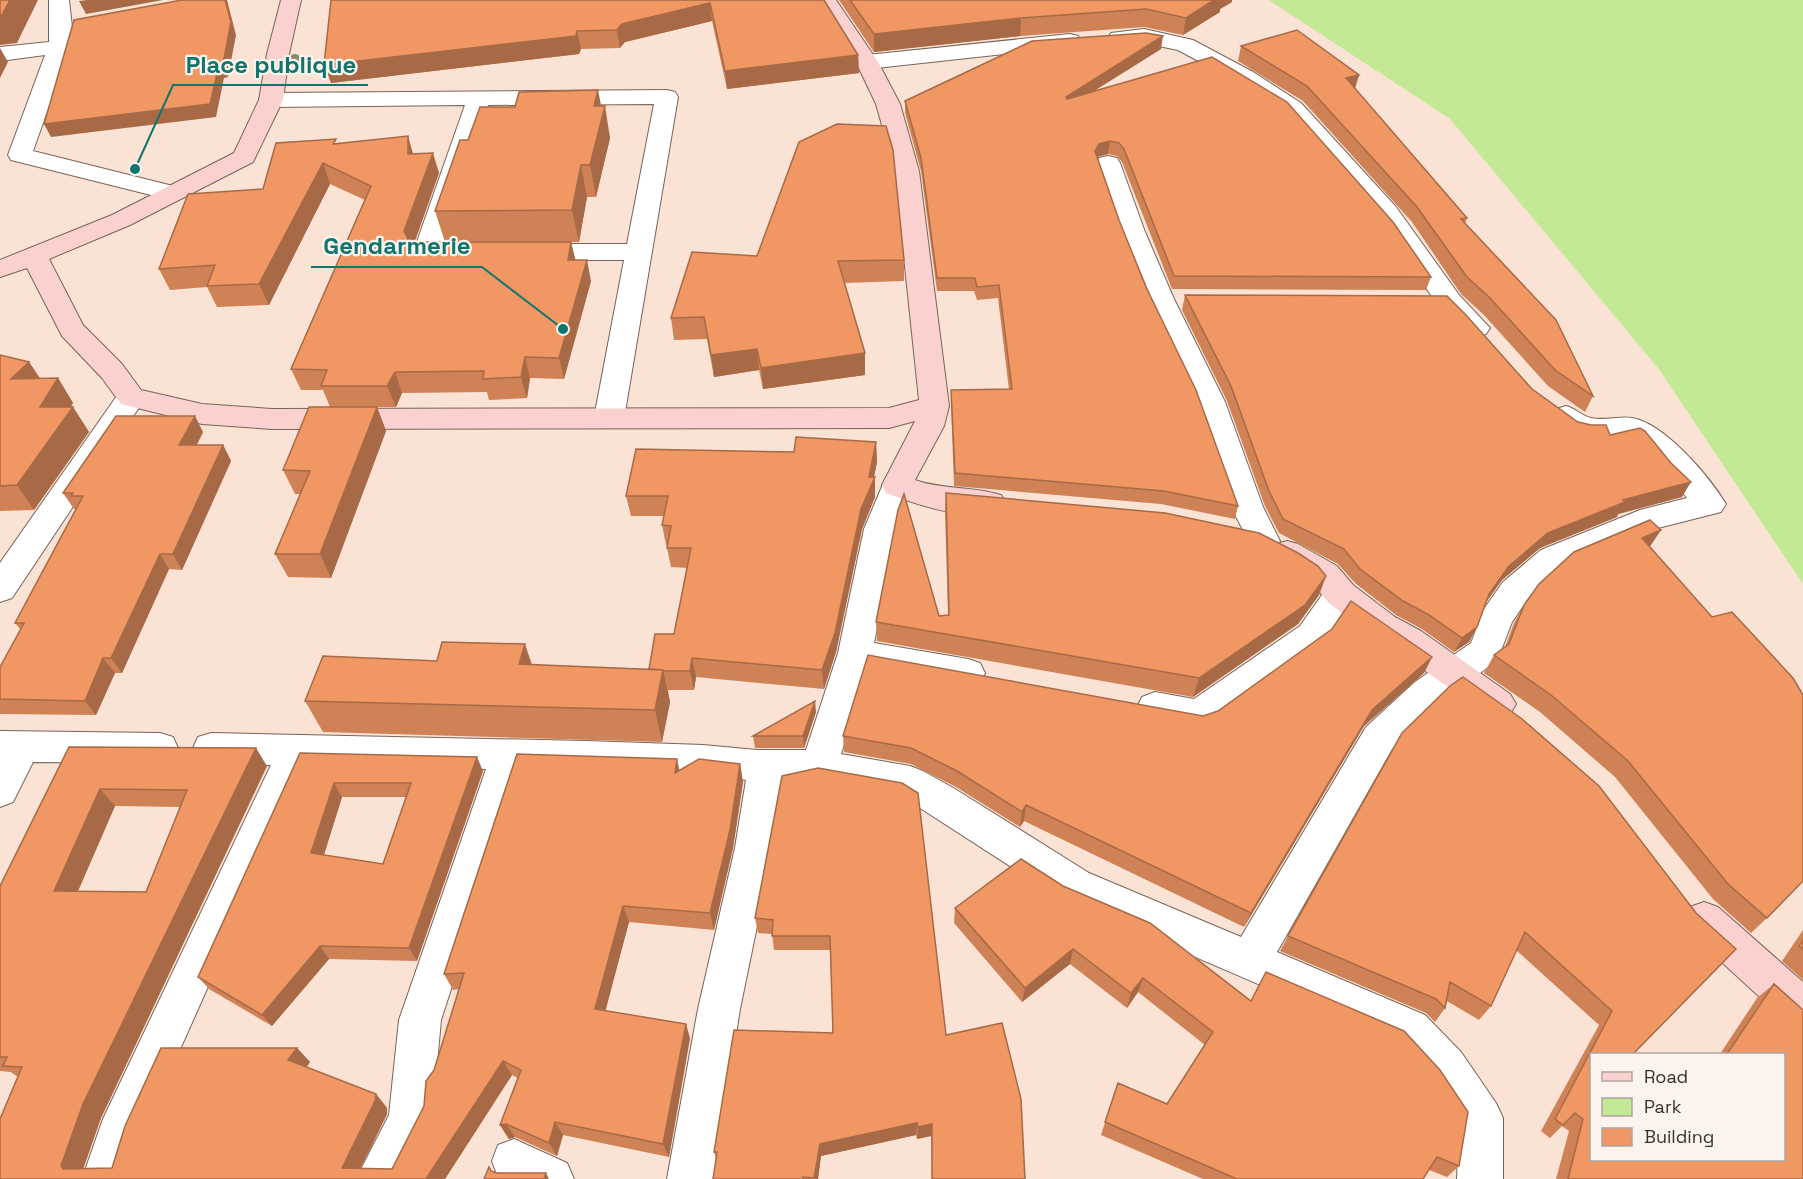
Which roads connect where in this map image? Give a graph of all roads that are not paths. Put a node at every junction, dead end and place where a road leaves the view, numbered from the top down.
1 (59, 0) edge
2 (291, 0) edge
3 (826, 0) edge
4 (84, 22) edge
5 (60, 37) junction
6 (0, 54) edge
7 (867, 62) junction
8 (479, 99) junction
9 (271, 100) junction
10 (10, 156) edge
11 (1108, 163) dead end
12 (172, 193) junction
13 (639, 252) junction
14 (34, 256) junction
15 (0, 269) edge
16 (1160, 299) junction
17 (1193, 300) edge
18 (1420, 300) edge
19 (1449, 301) junction
20 (1490, 345) edge
21 (131, 397) junction
22 (1545, 402) edge
23 (934, 406) junction
24 (609, 418) junction
25 (897, 485) junction
26 (1017, 505) edge
27 (1219, 529) edge
28 (1264, 541) junction
29 (0, 589) edge
30 (1341, 594) junction
31 (855, 653) junction
32 (1454, 673) junction
33 (1004, 680) edge
34 (1130, 703) edge
35 (1526, 724) edge
36 (12, 746) edge
37 (296, 749) junction
38 (509, 755) junction
39 (819, 766) junction
40 (0, 791) edge
41 (1683, 896) edge
42 (1249, 962) junction
43 (1803, 1009) edge
44 (105, 1179) edge
45 (379, 1179) edge
46 (690, 1179) edge
47 (1480, 1179) edge

1 - 5 street
2 - 9 street
3 - 7 street
4 - 5 street
5 - 6 street
5 - 10 street
7 - 19 street
7 - 23 street
8 - 9 street
8 - 13 street
8 - 13 street
9 - 12 street
10 - 12 street
11 - 16 street
12 - 14 street
13 - 24 street
14 - 15 street
14 - 21 street
16 - 17 street
16 - 28 street
18 - 19 street
19 - 20 street
21 - 24 street
21 - 29 street
22 - 32 street
23 - 24 street
23 - 25 street
25 - 26 street
25 - 31 street
27 - 28 street
28 - 30 street
30 - 32 street
30 - 34 street
31 - 33 street
31 - 39 street
32 - 35 street
32 - 42 street
36 - 37 street
36 - 40 street
37 - 38 street
37 - 44 street
38 - 39 street
38 - 45 street
39 - 42 street
39 - 46 street
41 - 43 street
42 - 47 street

